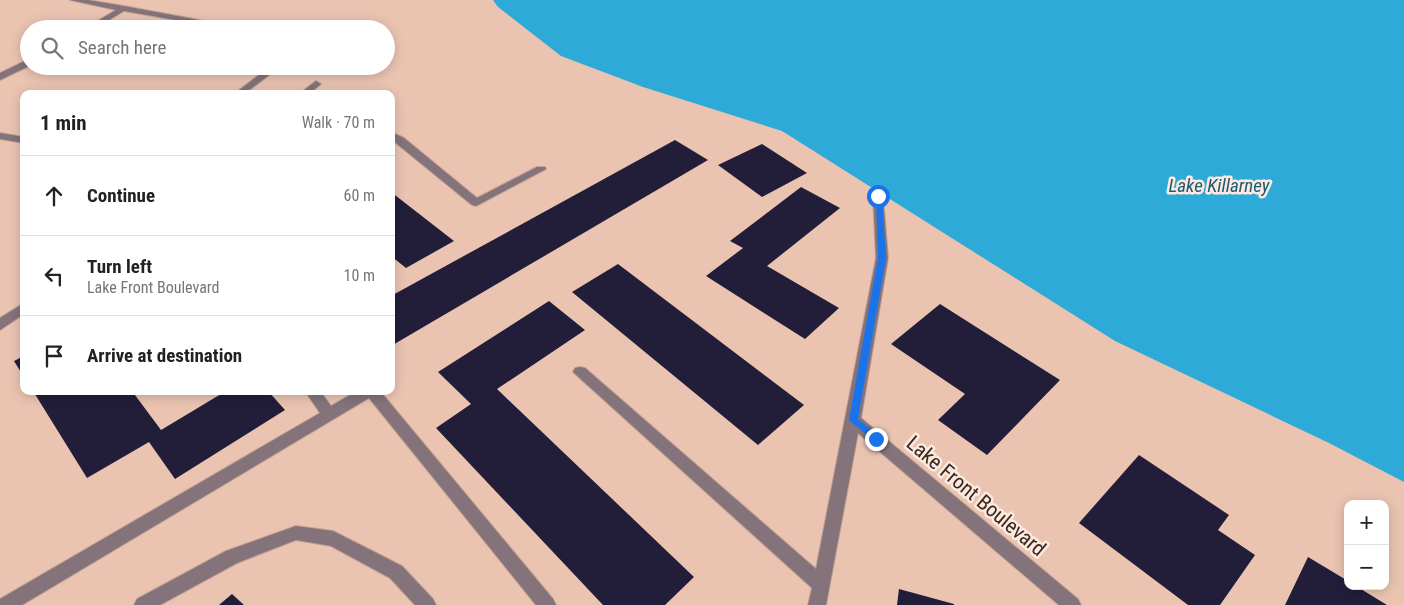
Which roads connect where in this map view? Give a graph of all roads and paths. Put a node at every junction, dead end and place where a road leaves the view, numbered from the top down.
1 (74, 0) edge
2 (124, 8) junction
3 (103, 20) edge
4 (192, 20) edge
5 (20, 67) edge
6 (264, 75) edge
7 (0, 78) edge
8 (316, 84) dead end
9 (244, 90) edge
10 (308, 90) edge
11 (0, 136) edge
12 (395, 137) edge
13 (20, 139) edge
14 (540, 169) dead end
15 (878, 196) dead end
16 (20, 309) edge
17 (0, 325) edge
18 (580, 372) dead end
19 (315, 395) edge
20 (364, 395) edge
21 (374, 395) edge
22 (329, 415) junction
23 (853, 420) junction
24 (821, 586) junction
25 (6, 605) edge
26 (143, 605) edge
27 (426, 605) edge
28 (547, 605) edge
29 (817, 605) edge
30 (1072, 605) edge

1 - 2 street
2 - 3 street
2 - 4 street
5 - 7 street
6 - 9 street
8 - 10 street
11 - 13 street
12 - 14 street
15 - 23 street
16 - 17 street
18 - 24 street
19 - 22 street
20 - 22 street
21 - 28 street
22 - 25 street
23 - 24 street
23 - 30 street, Lake Front Boulevard
24 - 29 street
26 - 27 street

